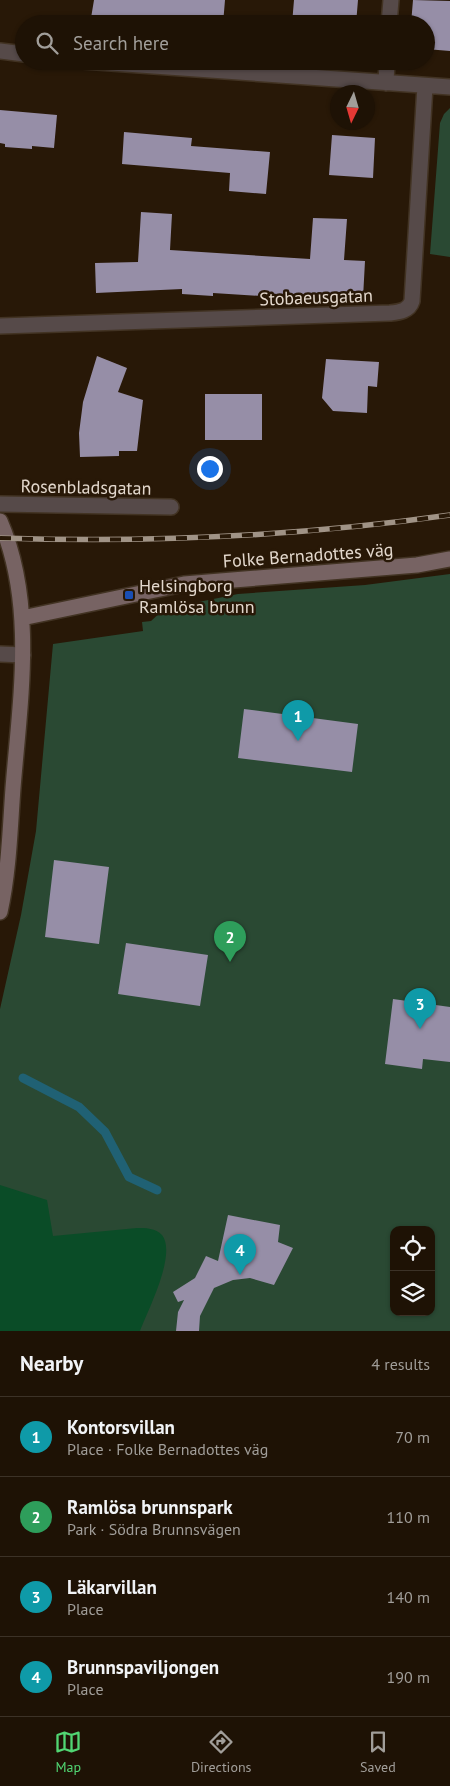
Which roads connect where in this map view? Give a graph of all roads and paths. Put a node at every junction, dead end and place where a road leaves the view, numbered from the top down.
1 (390, 0) edge
2 (389, 15) edge
3 (0, 51) edge
4 (15, 53) edge
5 (213, 70) edge
6 (387, 70) edge
7 (386, 82) junction
8 (425, 86) junction
9 (450, 87) edge
10 (0, 326) edge
11 (0, 504) edge
12 (171, 507) dead end
13 (0, 521) edge
14 (450, 559) edge
15 (22, 618) junction
16 (0, 654) edge
17 (23, 655) junction
18 (0, 912) edge

1 - 2 street
3 - 4 street
5 - 7 street
6 - 7 street
7 - 8 street
8 - 9 street
8 - 10 street, Stobaeusgatan
11 - 12 street, Rosenbladsgatan
13 - 15 street
14 - 15 street, Folke Bernadottes väg
15 - 17 street
16 - 17 street
17 - 18 street

